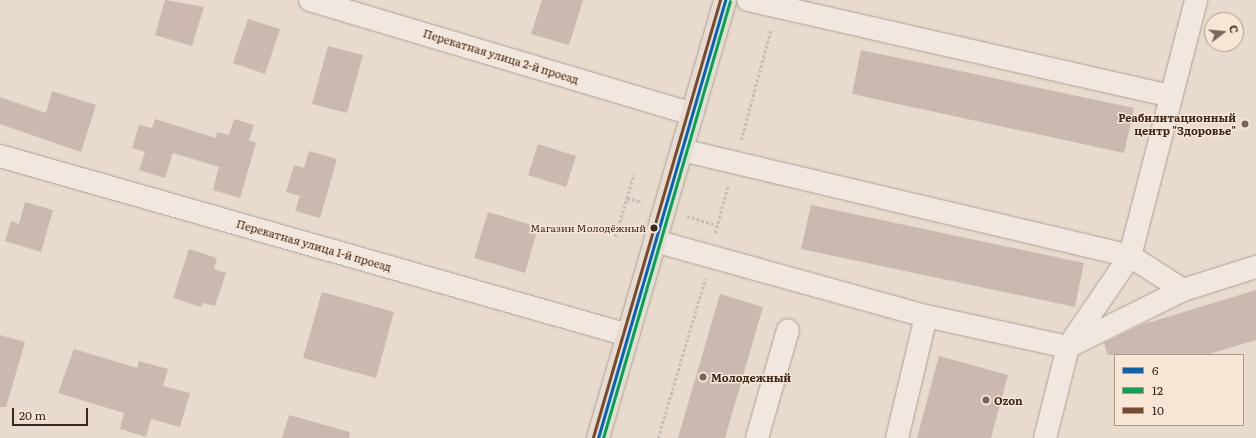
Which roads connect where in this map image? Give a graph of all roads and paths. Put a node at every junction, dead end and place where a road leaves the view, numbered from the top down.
1 (310, 0) edge
2 (725, 0) edge
3 (748, 0) edge
4 (1196, 0) edge
5 (777, 7) junction
6 (1169, 96) junction
7 (692, 114) junction
8 (682, 150) junction
9 (0, 156) edge
10 (734, 164) junction
11 (634, 174) dead end
12 (615, 237) dead end
13 (655, 240) junction
14 (1130, 256) junction
15 (710, 257) junction
16 (1256, 267) edge
17 (1183, 290) junction
18 (926, 316) junction
19 (788, 330) dead end
20 (628, 335) junction
21 (1068, 347) junction
22 (598, 438) edge
23 (658, 438) edge
24 (757, 438) edge
25 (897, 438) edge
26 (1044, 438) edge

1 - 7 street, Перекатная улица 2-й проезд
2 - 7 main road
3 - 5 street
4 - 6 street
5 - 6 street
5 - 10 path
6 - 14 street
7 - 8 main road
8 - 10 street
8 - 13 main road
9 - 20 street, Перекатная улица 1-й проезд
10 - 14 street
10 - 15 path
11 - 12 path
13 - 15 street
13 - 20 main road
14 - 17 street
14 - 21 street
15 - 18 street
15 - 23 path
16 - 17 street
17 - 21 street
18 - 21 street
18 - 25 street
19 - 24 street
20 - 22 main road
21 - 26 street

